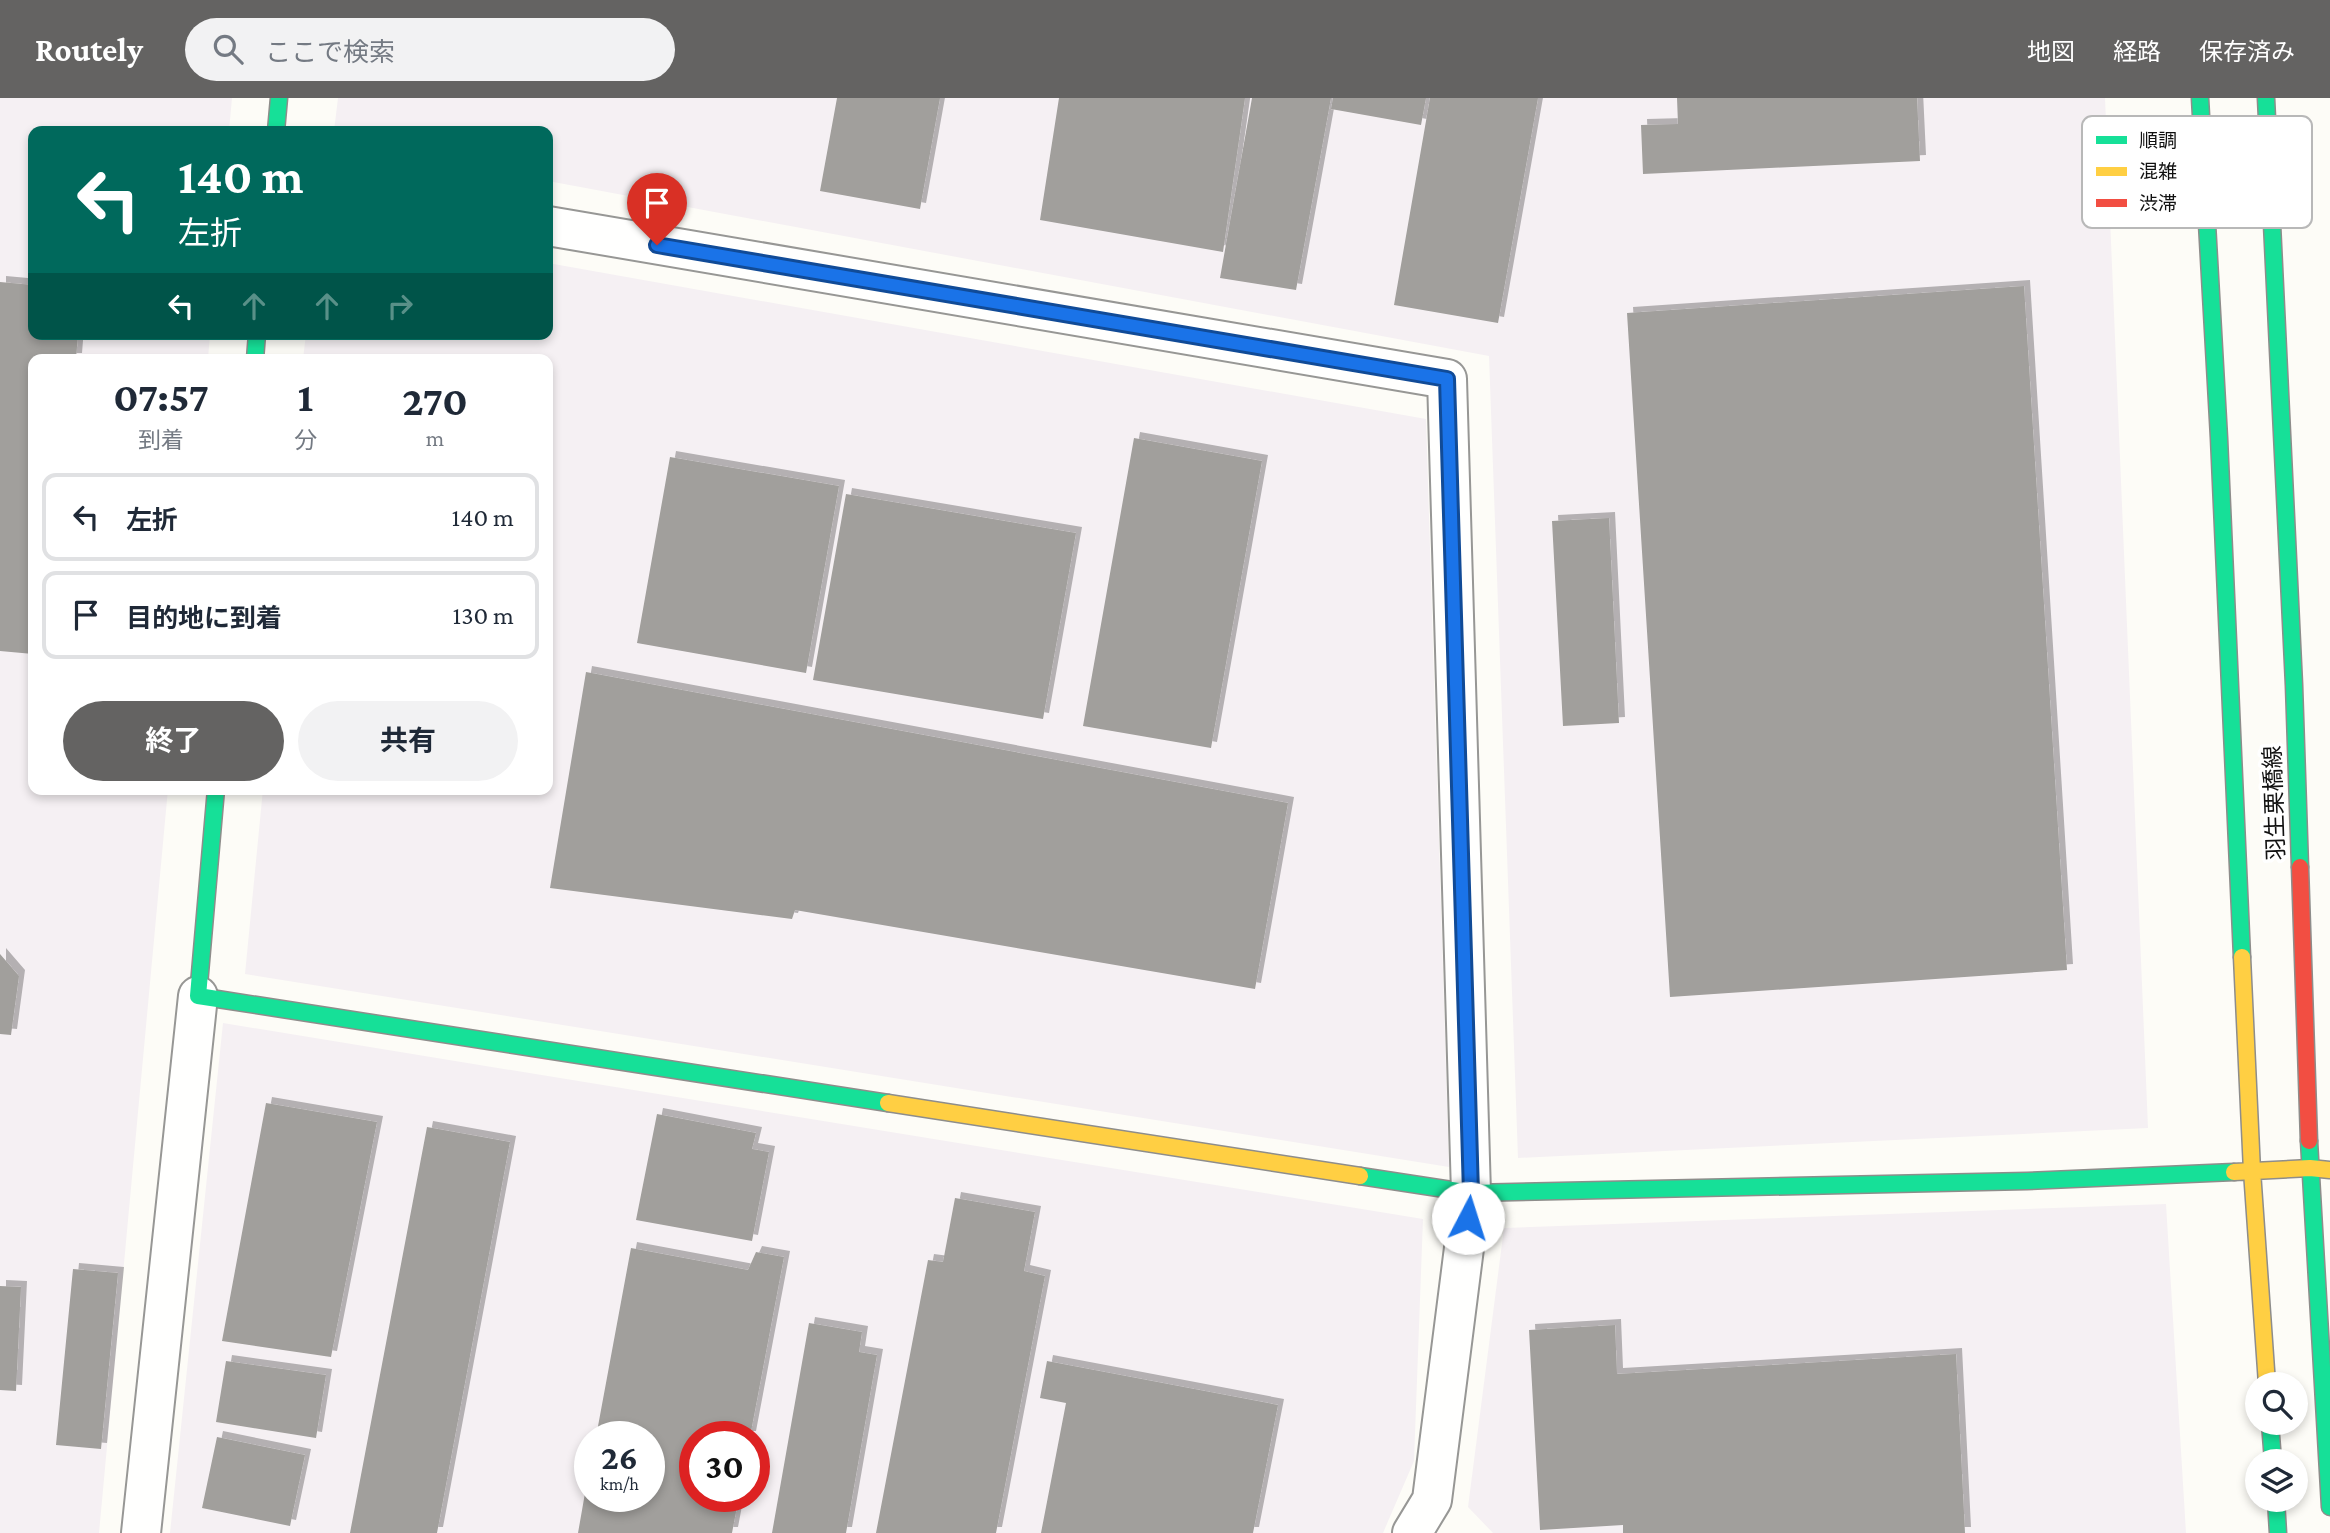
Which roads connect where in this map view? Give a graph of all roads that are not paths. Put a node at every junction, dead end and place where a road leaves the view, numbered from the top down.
1 (279, 98) edge
2 (2200, 98) edge
3 (2266, 98) edge
4 (2201, 116) edge
5 (2267, 116) edge
6 (276, 126) edge
7 (553, 227) edge
8 (2207, 228) edge
9 (2272, 228) edge
10 (215, 795) edge
11 (198, 996) junction
12 (2309, 1168) junction
13 (2252, 1171) junction
14 (2330, 1171) edge
15 (1471, 1193) junction
16 (2266, 1372) edge
17 (2330, 1507) edge
18 (2277, 1512) edge
19 (141, 1533) edge
20 (1412, 1533) edge
21 (2278, 1533) edge

1 - 6 main road
2 - 4 main road, 羽生栗橋線
3 - 5 main road, 羽生栗橋線
7 - 15 street
8 - 13 main road, 羽生栗橋線
9 - 12 main road, 羽生栗橋線
10 - 11 main road
11 - 15 main road
11 - 19 street
12 - 13 main road
12 - 14 main road
12 - 17 main road, 羽生栗橋線
13 - 15 main road
13 - 16 main road, 羽生栗橋線
15 - 20 street
18 - 21 main road

